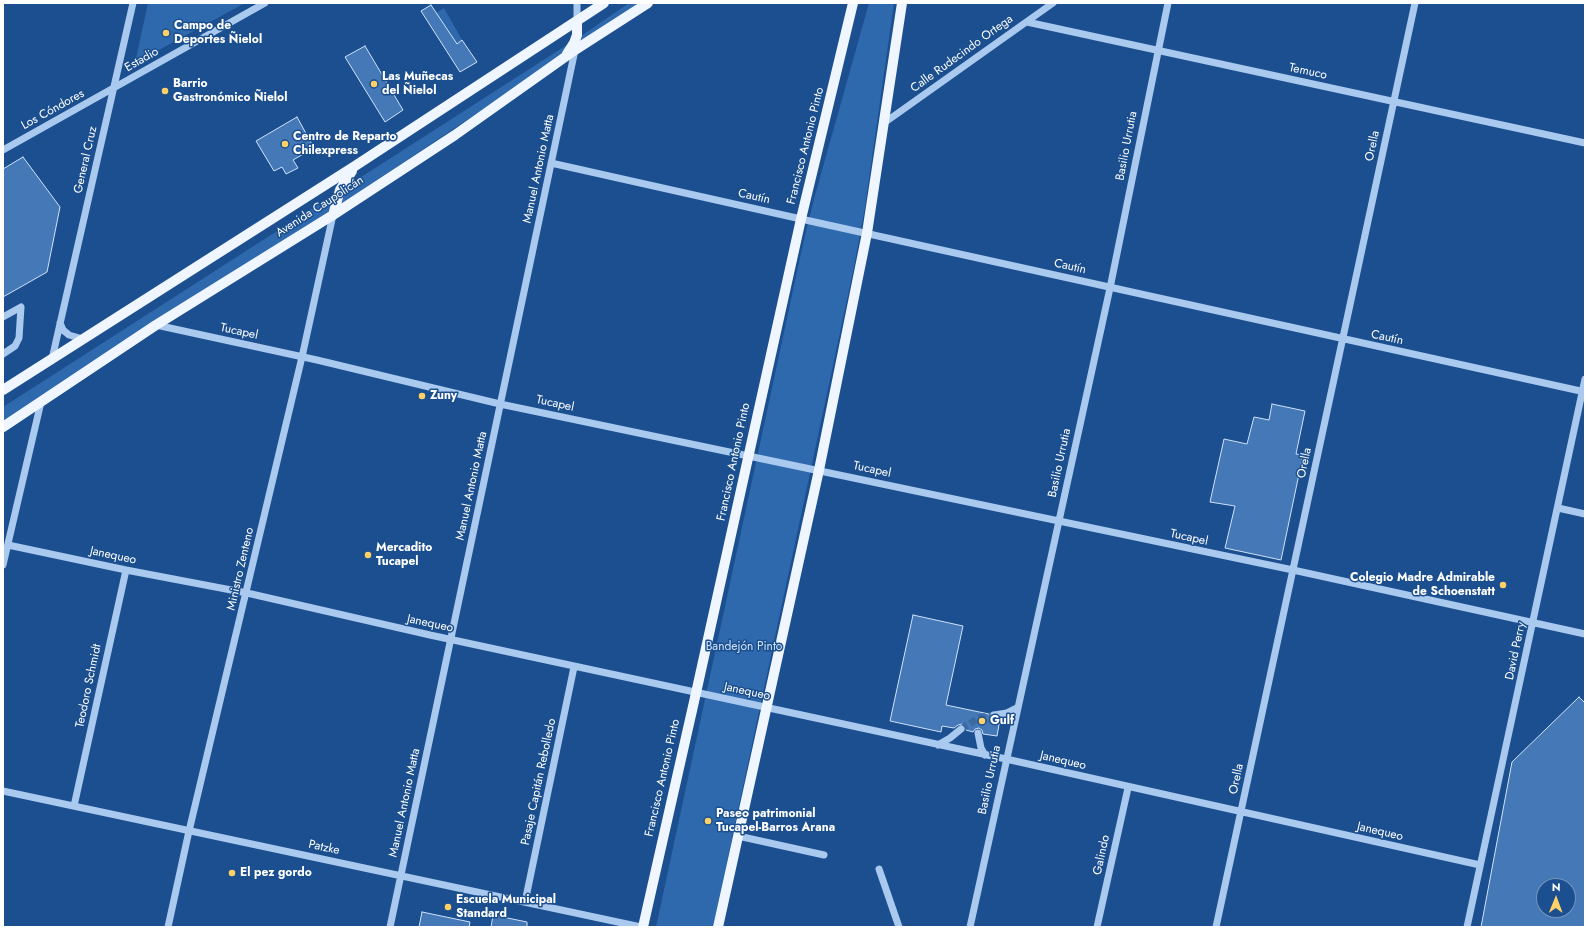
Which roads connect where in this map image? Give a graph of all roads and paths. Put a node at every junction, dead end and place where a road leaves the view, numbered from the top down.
1 (133, 3) edge
2 (265, 3) edge
3 (577, 3) edge
4 (604, 3) edge
5 (648, 3) edge
6 (854, 3) edge
7 (902, 3) edge
8 (1053, 3) edge
9 (1168, 3) edge
10 (1415, 3) edge
11 (577, 21) junction
12 (1027, 22) junction
13 (575, 50) junction
14 (1158, 50) junction
15 (557, 63) junction
16 (113, 89) junction
17 (1394, 102) junction
18 (884, 123) junction
19 (1585, 143) edge
20 (3, 150) edge
21 (552, 163) junction
22 (355, 166) junction
23 (333, 215) junction
24 (801, 219) junction
25 (867, 233) junction
26 (1110, 288) junction
27 (3, 318) edge
28 (60, 323) junction
29 (156, 325) junction
30 (83, 339) junction
31 (1343, 339) junction
32 (3, 354) edge
33 (302, 357) junction
34 (52, 359) junction
35 (1585, 379) edge
36 (3, 390) edge
37 (1584, 392) edge
38 (41, 402) junction
39 (500, 404) junction
40 (3, 427) edge
41 (749, 456) junction
42 (819, 470) junction
43 (1558, 508) junction
44 (1585, 514) edge
45 (1059, 522) junction
46 (8, 545) junction
47 (3, 565) edge
48 (126, 570) junction
49 (1293, 570) junction
50 (246, 593) junction
51 (1533, 622) junction
52 (1585, 634) edge
53 (451, 639) junction
54 (574, 667) junction
55 (696, 693) junction
56 (766, 708) junction
57 (1018, 708) junction
58 (994, 715) tunnel mouth
59 (961, 729) tunnel mouth
60 (978, 733) dead end
61 (937, 745) junction
62 (985, 755) junction
63 (1006, 759) junction
64 (1128, 788) junction
65 (3, 791) edge
66 (74, 806) junction
67 (1241, 812) junction
68 (189, 831) junction
69 (738, 836) junction
70 (824, 855) dead end
71 (1480, 865) junction
72 (879, 870) dead end
73 (401, 876) junction
74 (525, 902) junction
75 (1219, 916) junction
76 (168, 927) edge
77 (390, 927) edge
78 (642, 927) edge
79 (718, 927) edge
80 (899, 927) edge
81 (970, 927) edge
82 (1097, 927) edge
83 (1216, 927) edge
84 (1223, 927) edge
85 (1467, 927) edge

1 - 16 street, General Cruz
2 - 16 street, Estadio
3 - 11 street
4 - 11 main road, Avenida Caupolicán
5 - 13 main road, Avenida Caupolicán
6 - 24 main road, Francisco Antonio Pinto
7 - 18 main road
8 - 12 street, Calle Rudecindo Ortega
9 - 14 street, Basilio Urrutia
10 - 17 street, Orella
11 - 15 main road
11 - 22 main road, Avenida Caupolicán
12 - 14 street, Temuco
12 - 18 street, Calle Rudecindo Ortega
13 - 15 main road, Avenida Caupolicán
13 - 21 street, Manuel Antonio Matta
14 - 17 street, Temuco
14 - 26 street, Basilio Urrutia
15 - 23 main road, Avenida Caupolicán
16 - 20 street, Los Cóndores
16 - 28 street, General Cruz
17 - 19 street, Temuco
17 - 31 street, Orella
18 - 25 main road
21 - 24 street, Cautín
21 - 39 street, Manuel Antonio Matta
22 - 23 main road
22 - 30 main road, Avenida Caupolicán
23 - 29 main road, Avenida Caupolicán
23 - 33 street, Ministro Zenteno
24 - 25 street, Cautín
24 - 41 main road, Francisco Antonio Pinto
25 - 26 street, Cautín
25 - 42 main road
26 - 31 street, Cautín
26 - 45 street, Basilio Urrutia
27 - 32 street
28 - 30 street
28 - 34 street, General Cruz
29 - 33 street, Tucapel
29 - 38 main road, Avenida Caupolicán
30 - 34 main road, Avenida Caupolicán
31 - 37 street, Cautín
31 - 49 street, Orella
33 - 39 street, Tucapel
33 - 50 street, Ministro Zenteno
34 - 36 main road, Avenida Caupolicán
35 - 37 street, David Perry
37 - 43 street, David Perry
38 - 40 main road, Avenida Caupolicán
38 - 46 street
39 - 41 street, Tucapel
39 - 53 street, Manuel Antonio Matta
41 - 42 street, Tucapel
41 - 55 main road, Francisco Antonio Pinto
42 - 45 street, Tucapel
42 - 56 main road
43 - 44 street
43 - 51 street, David Perry
45 - 49 street, Tucapel
45 - 57 street, Basilio Urrutia
46 - 47 street
46 - 48 street, Janequeo
48 - 50 street, Janequeo
48 - 66 street, Teodoro Schmidt
49 - 51 street, Tucapel
49 - 67 street, Orella
50 - 53 street, Janequeo
50 - 68 street, Ministro Zenteno
51 - 52 street, Tucapel
51 - 71 street, David Perry
53 - 54 street, Janequeo
53 - 73 street, Manuel Antonio Matta
54 - 55 street, Janequeo
54 - 74 street, Pasaje Capitán Rebolledo
55 - 56 street, Janequeo
55 - 78 main road, Francisco Antonio Pinto
56 - 61 street, Janequeo
56 - 69 main road
57 - 58 street
57 - 63 street, Basilio Urrutia
59 - 61 street
60 - 62 street
61 - 62 street, Janequeo
62 - 63 street, Janequeo
63 - 64 street, Janequeo
63 - 81 street, Basilio Urrutia
64 - 67 street, Janequeo
64 - 82 street, Galindo
65 - 66 street, Patzke
66 - 68 street, Patzke
67 - 71 street, Janequeo
67 - 75 street, Orella
68 - 73 street, Patzke
68 - 76 street, Ministro Zenteno
69 - 70 street
69 - 79 main road
71 - 85 street, David Perry
72 - 80 street
73 - 74 street, Patzke
73 - 77 street, Manuel Antonio Matta
74 - 78 street, Patzke
75 - 83 street, Orella
75 - 84 street

